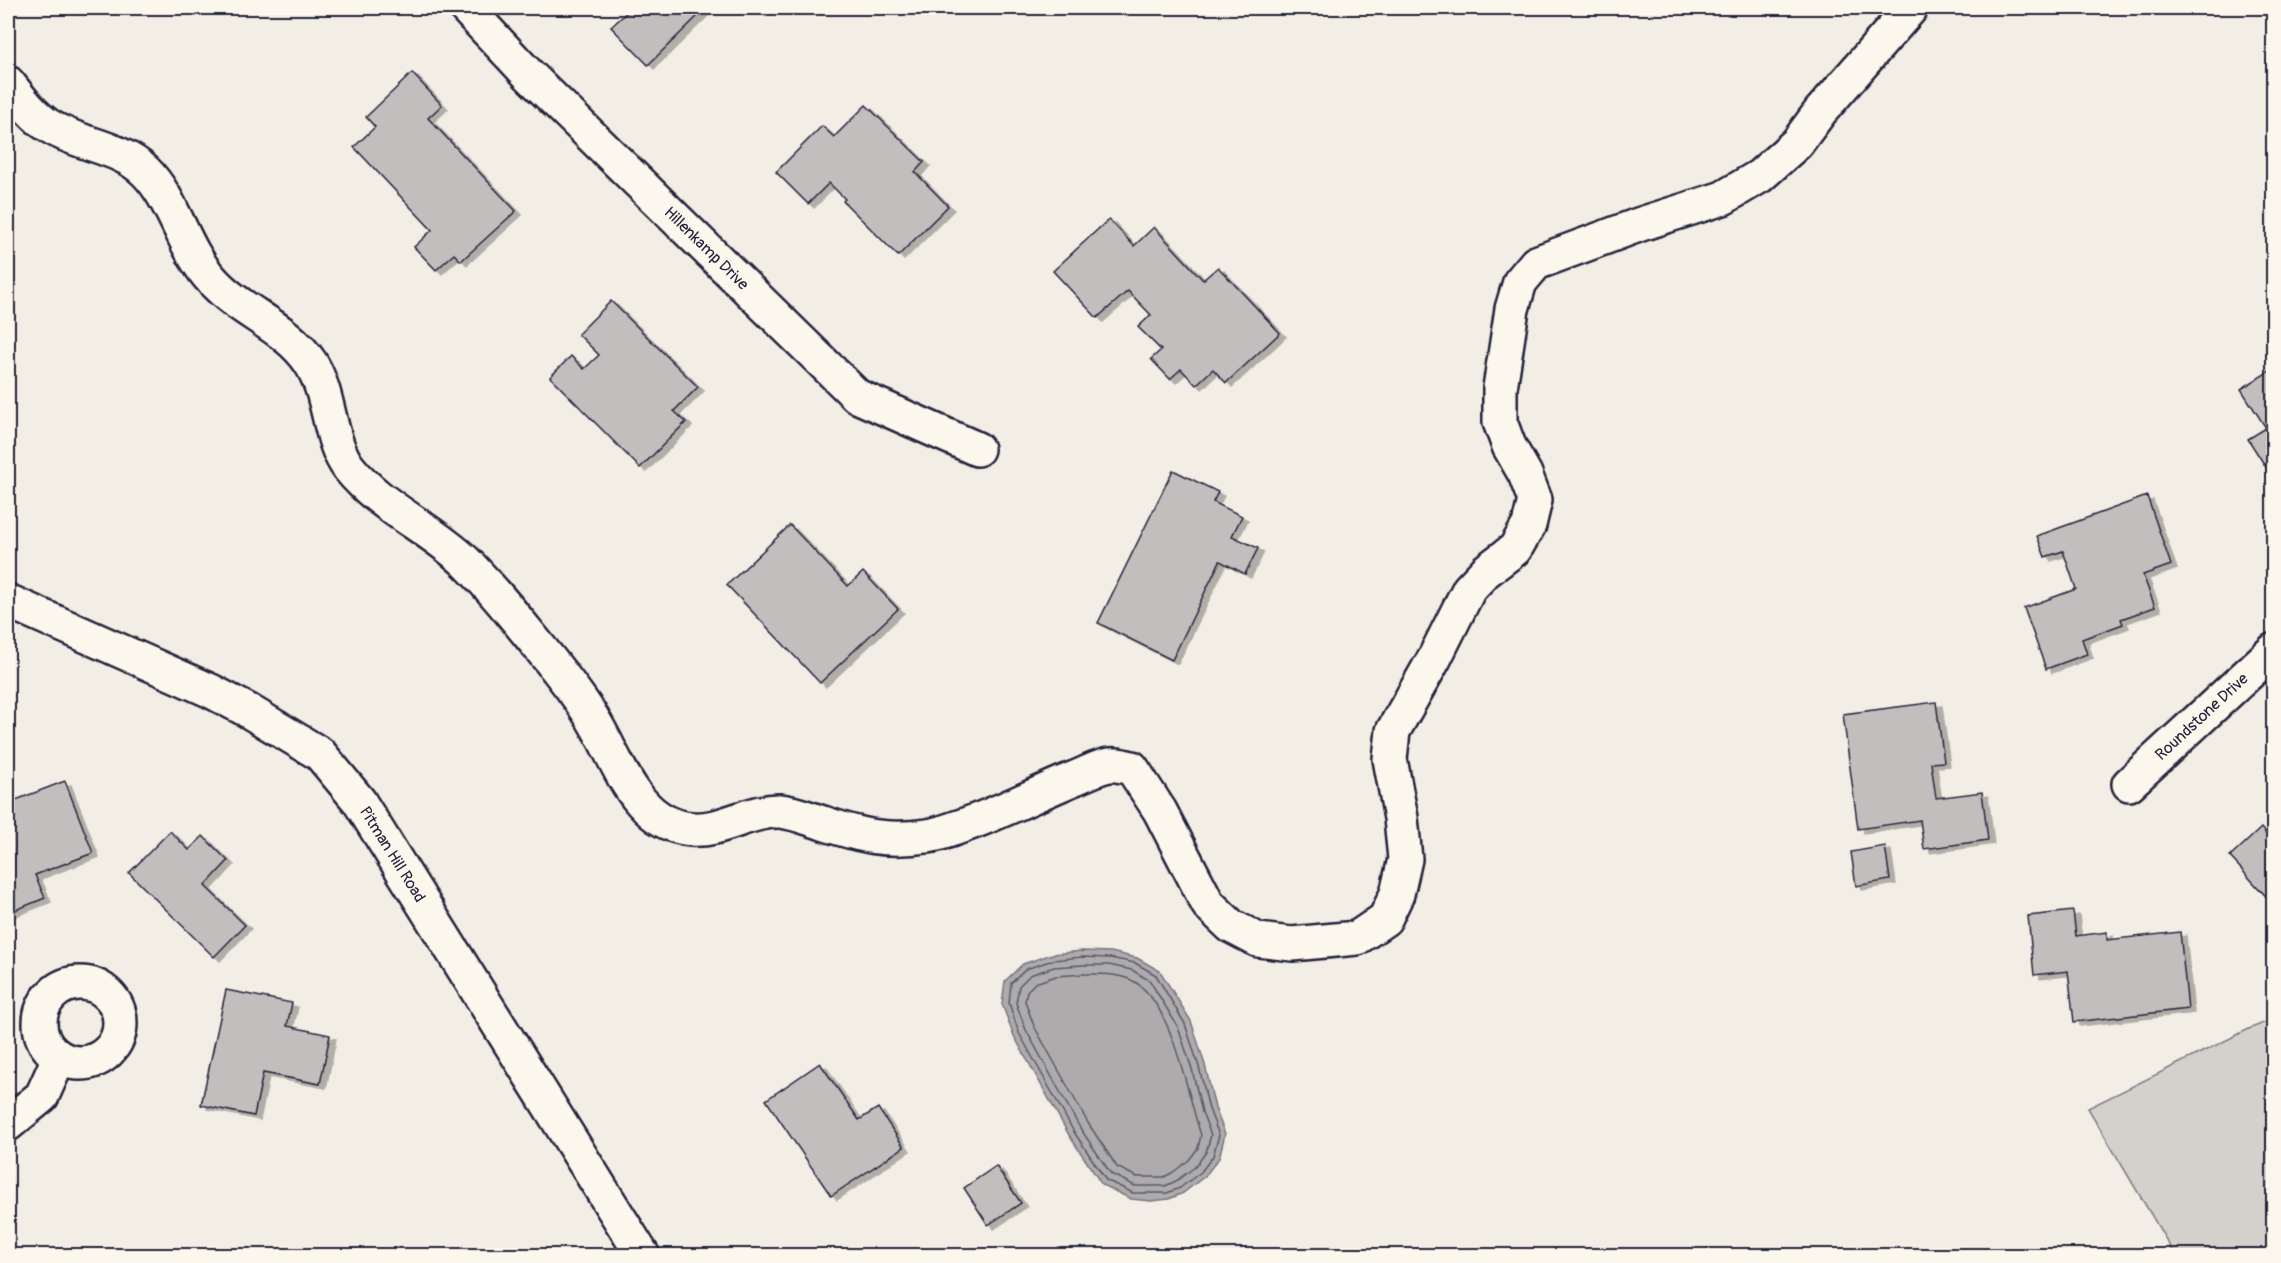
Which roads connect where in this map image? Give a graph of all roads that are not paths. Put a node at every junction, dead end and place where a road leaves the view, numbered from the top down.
1 (466, 8) edge
2 (1911, 8) edge
3 (8, 83) edge
4 (976, 449) dead end
5 (8, 601) edge
6 (2274, 650) edge
7 (2129, 784) dead end
8 (59, 1058) dead end
9 (8, 1124) edge
10 (643, 1256) edge

1 - 4 street, Hillenkamp Drive
2 - 3 street
5 - 10 street, Pitman Hill Road
6 - 7 street, Roundstone Drive
8 - 9 street

